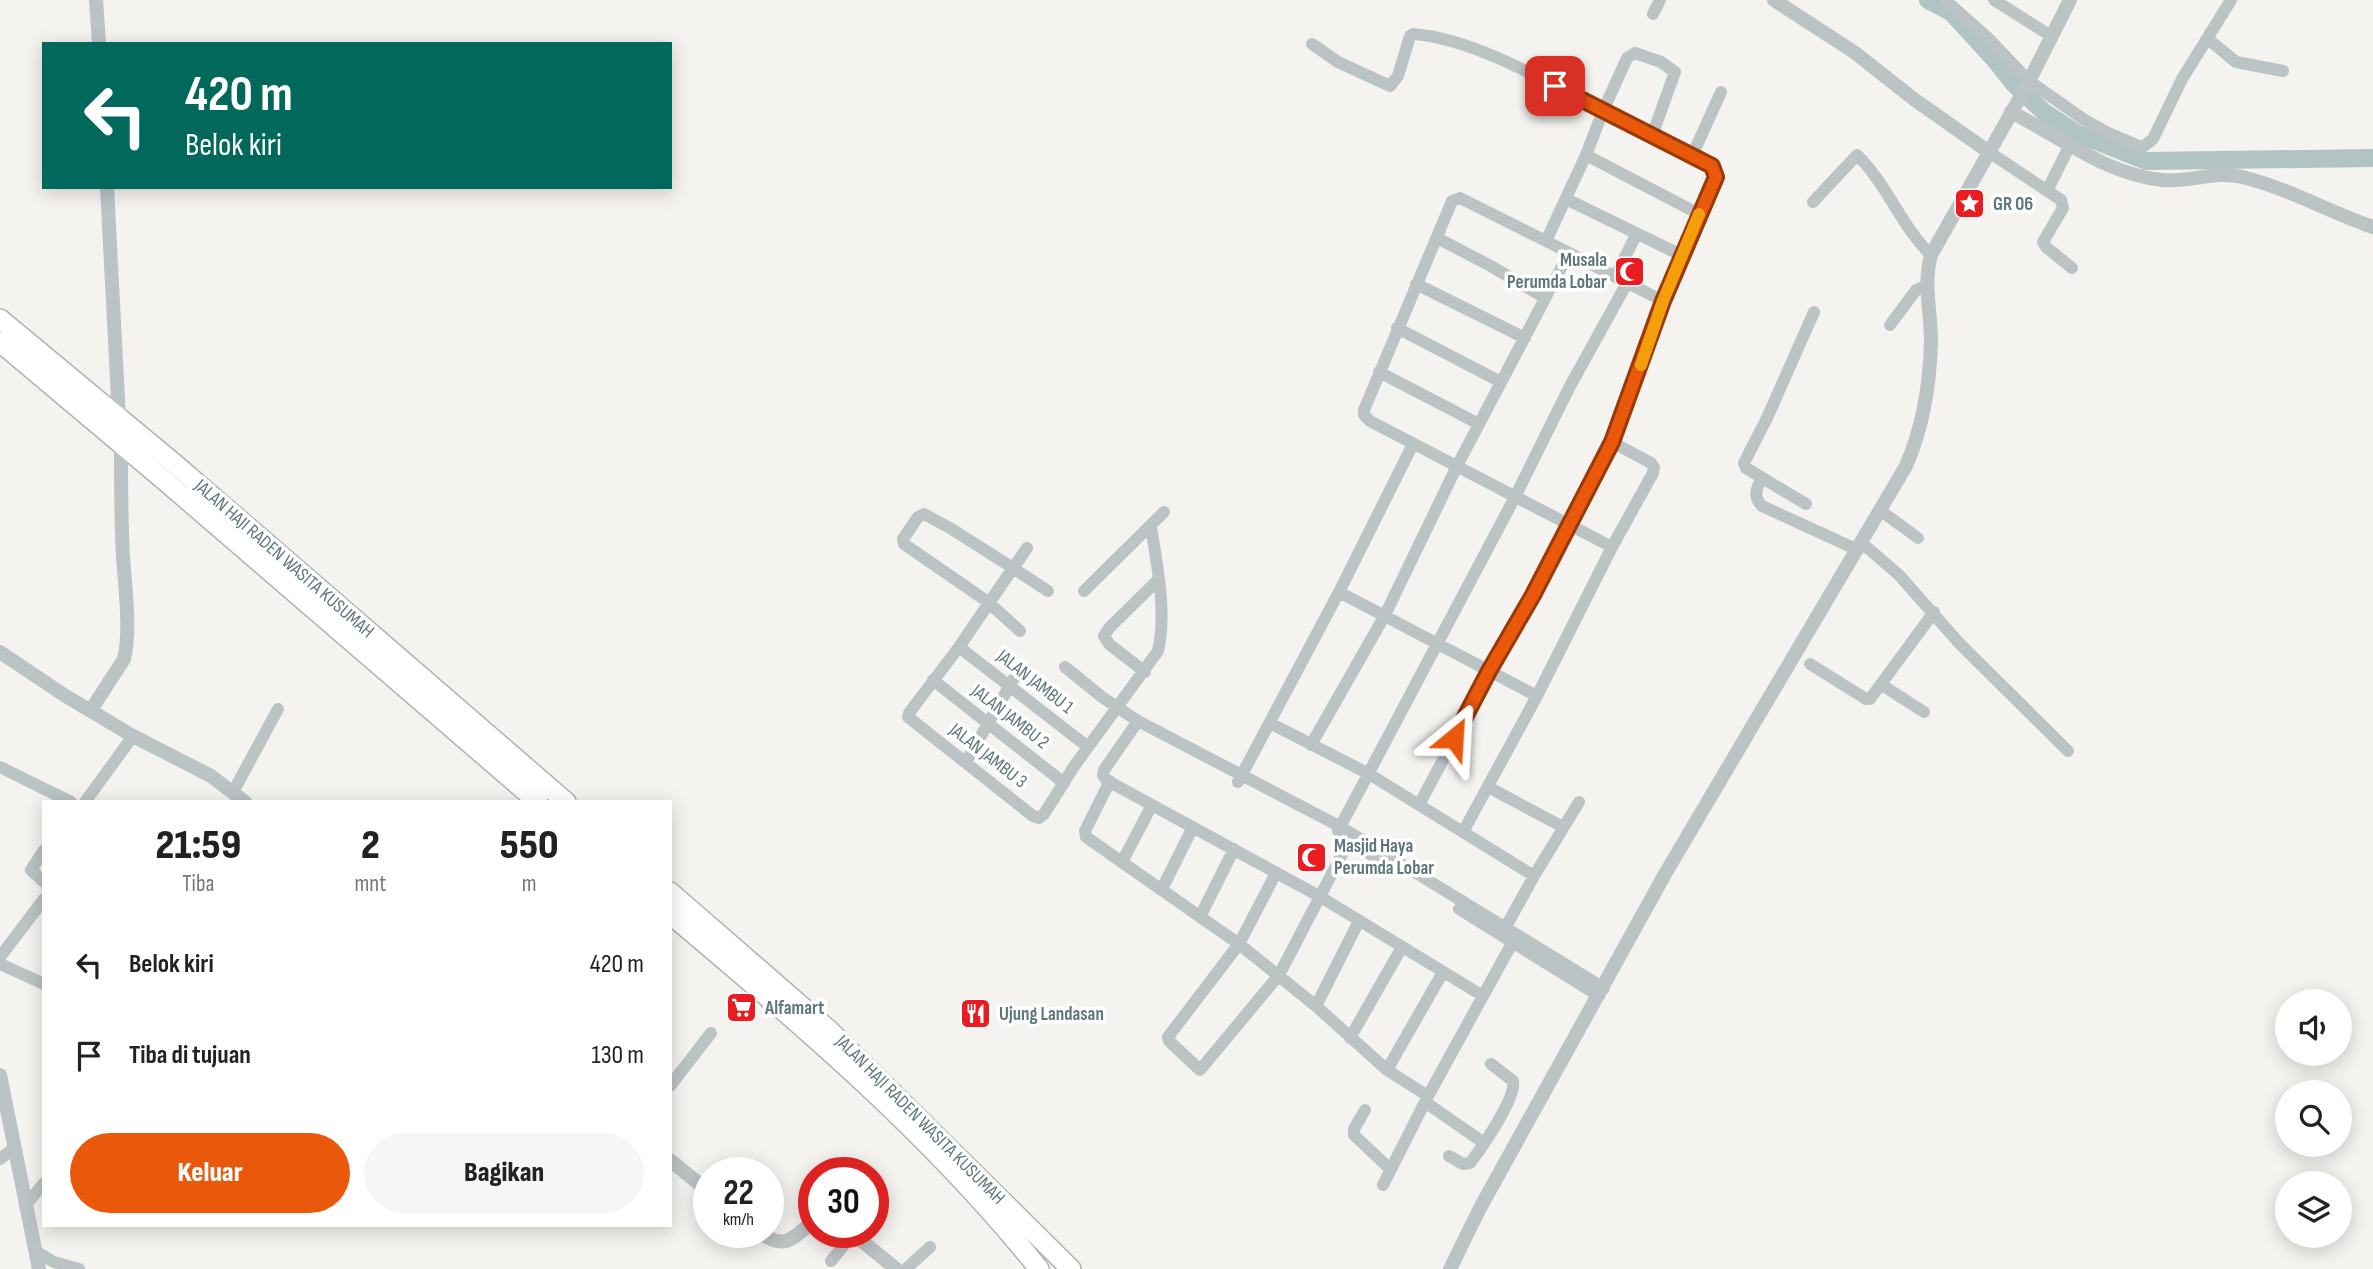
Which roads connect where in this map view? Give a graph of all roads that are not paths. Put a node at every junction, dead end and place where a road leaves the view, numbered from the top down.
1 (96, 0) edge
2 (1660, 0) edge
3 (1774, 0) edge
4 (1945, 0) edge
5 (1994, 0) edge
6 (2070, 0) edge
7 (2231, 0) edge
8 (1653, 14) dead end
9 (2051, 36) junction
10 (2208, 39) junction
11 (99, 42) edge
12 (1312, 44) dead end
13 (2283, 71) dead end
14 (2027, 84) junction
15 (1720, 92) dead end
16 (2012, 110) junction
17 (1603, 111) junction
18 (1652, 136) junction
19 (2070, 145) junction
20 (1586, 155) junction
21 (1692, 156) junction
22 (1986, 156) junction
23 (107, 189) edge
24 (2048, 189) junction
25 (1566, 199) junction
26 (1813, 202) dead end
27 (1699, 214) junction
28 (2373, 227) edge
29 (1636, 235) junction
30 (1437, 238) junction
31 (1546, 241) junction
32 (1569, 253) junction
33 (1931, 255) junction
34 (1683, 256) junction
35 (2072, 268) dead end
36 (1621, 280) junction
37 (1416, 284) junction
38 (1926, 286) junction
39 (1545, 298) junction
40 (1663, 301) junction
41 (1814, 312) dead end
42 (0, 319) edge
43 (1890, 325) dead end
44 (1397, 328) junction
45 (1525, 338) junction
46 (0, 342) edge
47 (1379, 373) junction
48 (1501, 382) junction
49 (119, 418) junction
50 (1479, 424) junction
51 (1612, 442) junction
52 (121, 444) junction
53 (1413, 444) junction
54 (1457, 466) junction
55 (170, 472) junction
56 (1762, 478) junction
57 (1515, 497) junction
58 (1807, 504) dead end
59 (1881, 511) junction
60 (1164, 512) dead end
61 (1570, 525) junction
62 (1151, 527) junction
63 (1918, 538) dead end
64 (1612, 547) junction
65 (1860, 547) junction
66 (1027, 548) dead end
67 (1013, 568) junction
68 (1159, 579) junction
69 (1048, 591) dead end
70 (1084, 591) dead end
71 (1339, 592) junction
72 (988, 602) junction
73 (1934, 612) junction
74 (1384, 615) junction
75 (1020, 631) dead end
76 (1437, 643) junction
77 (959, 647) junction
78 (0, 652) edge
79 (1810, 664) dead end
80 (1021, 666) dead end
81 (1065, 667) dead end
82 (1489, 671) junction
83 (1145, 672) junction
84 (933, 680) junction
85 (1882, 685) junction
86 (1009, 687) junction
87 (1536, 696) junction
88 (278, 709) dead end
89 (91, 710) junction
90 (1116, 710) junction
91 (1924, 712) dead end
92 (1269, 723) junction
93 (987, 724) junction
94 (1137, 724) junction
95 (133, 736) junction
96 (1311, 745) junction
97 (1088, 747) junction
98 (2068, 751) dead end
99 (966, 762) junction
100 (0, 767) edge
101 (1369, 774) junction
102 (1240, 778) junction
103 (1110, 781) junction
104 (1064, 783) junction
105 (1488, 787) junction
106 (240, 798) edge
107 (67, 800) edge
108 (86, 800) edge
109 (536, 800) edge
110 (564, 800) edge
111 (1579, 802) dead end
112 (1152, 804) junction
113 (1419, 805) junction
114 (1193, 827) junction
115 (1563, 827) junction
116 (1339, 830) junction
117 (1463, 832) junction
118 (1349, 841) junction
119 (1234, 849) junction
120 (42, 853) edge
121 (1122, 862) junction
122 (1276, 873) junction
123 (1534, 876) junction
124 (42, 880) edge
125 (1162, 888) junction
126 (672, 894) edge
127 (1319, 897) junction
128 (42, 902) edge
129 (672, 916) edge
130 (1200, 917) junction
131 (1359, 921) junction
132 (1509, 935) junction
133 (1239, 944) junction
134 (1402, 947) junction
135 (0, 957) edge
136 (0, 964) edge
137 (1443, 972) junction
138 (1279, 975) junction
139 (42, 983) edge
140 (1601, 992) junction
141 (1483, 996) junction
142 (1316, 1006) junction
143 (711, 1033) dead end
144 (825, 1038) junction
145 (1350, 1038) junction
146 (1491, 1064) dead end
147 (1387, 1070) junction
148 (0, 1075) edge
149 (672, 1083) edge
150 (1427, 1099) junction
151 (1365, 1110) dead end
152 (1484, 1143) junction
153 (13, 1149) junction
154 (1450, 1156) dead end
155 (0, 1159) edge
156 (672, 1162) edge
157 (1390, 1169) junction
158 (693, 1179) edge
159 (42, 1185) edge
160 (1383, 1185) dead end
161 (25, 1206) junction
162 (930, 1247) dead end
163 (841, 1248) edge
164 (870, 1248) edge
165 (35, 1251) junction
166 (831, 1261) dead end
167 (39, 1269) edge
168 (79, 1269) edge
169 (896, 1269) edge
170 (906, 1269) edge
171 (1039, 1269) edge
172 (1072, 1269) edge
173 (1450, 1269) edge

1 - 11 street
2 - 8 street
3 - 22 street
4 - 14 street
5 - 9 street
6 - 9 street
7 - 10 street
9 - 14 street
10 - 13 street
10 - 14 street
12 - 17 street
14 - 16 street
15 - 21 street
16 - 19 street
16 - 22 street
17 - 18 street
17 - 18 street
17 - 20 street
18 - 21 street
19 - 24 street
19 - 28 street
20 - 25 street
20 - 27 street
21 - 27 street
22 - 24 street
22 - 33 street
23 - 49 street
24 - 35 street
25 - 29 street
25 - 31 street
26 - 33 street
27 - 34 street
29 - 34 street
29 - 36 street
30 - 31 street
30 - 37 street
30 - 39 street
31 - 32 street
32 - 36 street
32 - 39 street
33 - 38 street
34 - 40 street
36 - 40 street
36 - 57 street
37 - 44 street
37 - 45 street
38 - 43 street
38 - 59 street
39 - 45 street
40 - 51 street
41 - 56 street
42 - 49 highway, JALAN HAJI RADEN WASITA KUSUMAH
44 - 47 street
44 - 48 street
45 - 48 street
46 - 52 highway, JALAN HAJI RADEN WASITA KUSUMAH
47 - 50 street
47 - 53 street
48 - 50 street
49 - 55 highway, JALAN HAJI RADEN WASITA KUSUMAH
50 - 54 street
51 - 61 street
51 - 64 street
52 - 55 highway, JALAN HAJI RADEN WASITA KUSUMAH
52 - 89 street
53 - 54 street
53 - 71 street
54 - 57 street
54 - 74 street
55 - 109 highway, JALAN HAJI RADEN WASITA KUSUMAH
55 - 110 highway, JALAN HAJI RADEN WASITA KUSUMAH
56 - 58 street
56 - 65 street
57 - 61 street
57 - 76 street
59 - 63 street
59 - 65 street
60 - 62 street
61 - 64 street
61 - 82 street
62 - 68 street
62 - 70 street
64 - 87 street
65 - 73 street
65 - 140 street
66 - 67 street
67 - 69 street
67 - 72 street
67 - 72 street
68 - 83 street
68 - 83 street
71 - 74 street
71 - 92 street
72 - 75 street
72 - 77 street
73 - 85 street
73 - 98 street
74 - 76 street
74 - 96 street
76 - 82 street
76 - 101 street
77 - 84 street
77 - 86 street, JALAN JAMBU 1
78 - 89 street
79 - 85 street
80 - 86 street
81 - 90 street
82 - 87 street
82 - 113 street
83 - 90 street
84 - 93 street, JALAN JAMBU 2
84 - 99 street, JALAN JAMBU 3
85 - 91 street
86 - 93 street
86 - 97 street, JALAN JAMBU 1
87 - 105 street
88 - 106 street
89 - 95 street
90 - 94 street
90 - 97 street
92 - 96 street
92 - 102 street
93 - 99 street
93 - 104 street, JALAN JAMBU 2
94 - 102 street
94 - 103 street
95 - 106 street
95 - 108 street
96 - 101 street
97 - 104 street
99 - 104 street, JALAN JAMBU 3
100 - 107 street
101 - 113 street
101 - 116 street
102 - 116 street
103 - 112 street
103 - 121 street
105 - 115 street
105 - 117 street
111 - 115 street
112 - 114 street
112 - 121 street
113 - 117 street
114 - 119 street
114 - 125 street
115 - 123 street
116 - 118 street
116 - 132 street
117 - 123 street
118 - 127 street
118 - 132 street
119 - 122 street
119 - 130 street
120 - 124 street
121 - 125 street
122 - 127 street
122 - 133 street
123 - 132 street
125 - 130 street
126 - 144 highway, JALAN HAJI RADEN WASITA KUSUMAH
127 - 131 street
127 - 138 street
128 - 135 street
129 - 144 highway, JALAN HAJI RADEN WASITA KUSUMAH
130 - 133 street
131 - 134 street
131 - 142 street
132 - 140 street
132 - 141 street
133 - 138 street
133 - 138 street
134 - 137 street
134 - 145 street
136 - 139 street
137 - 141 street
137 - 147 street
138 - 142 street
140 - 173 street
141 - 150 street
142 - 145 street
143 - 149 street
144 - 171 highway, JALAN HAJI RADEN WASITA KUSUMAH
144 - 172 highway, JALAN HAJI RADEN WASITA KUSUMAH
145 - 147 street
146 - 152 street
147 - 150 street
148 - 153 street
150 - 152 street
150 - 157 street
151 - 157 street
152 - 154 street
153 - 155 street
153 - 161 street
156 - 158 street
157 - 160 street
159 - 161 street
161 - 165 street
162 - 170 street
163 - 166 street
164 - 169 street
165 - 167 street
165 - 168 street

